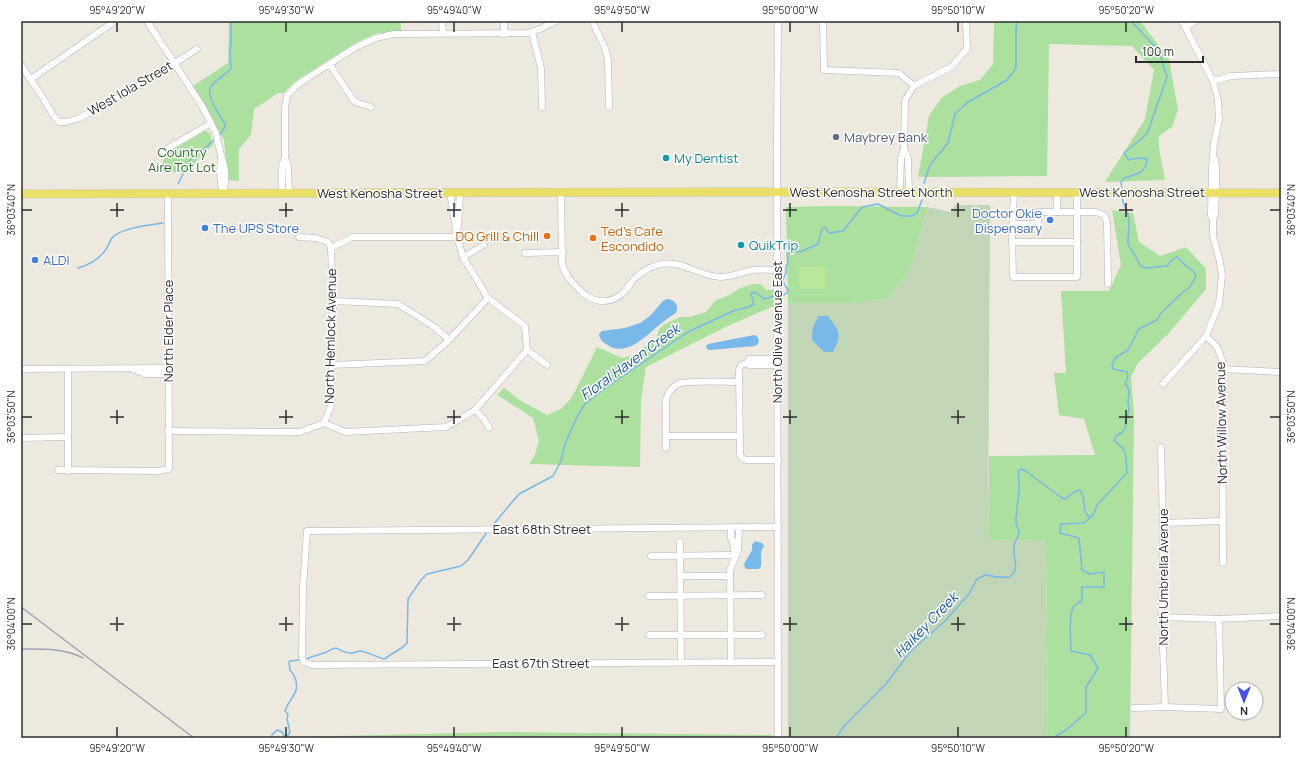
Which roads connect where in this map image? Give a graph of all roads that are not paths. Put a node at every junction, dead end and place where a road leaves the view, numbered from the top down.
1 (115, 21) edge
2 (147, 21) edge
3 (442, 21) edge
4 (504, 21) edge
5 (556, 21) edge
6 (592, 21) edge
7 (778, 21) edge
8 (823, 21) edge
9 (966, 21) edge
10 (1182, 21) edge
11 (1195, 21) edge
12 (1186, 28) junction
13 (532, 32) junction
14 (443, 34) junction
15 (504, 34) junction
16 (197, 49) dead end
17 (174, 63) junction
18 (21, 65) edge
19 (330, 65) junction
20 (1281, 74) edge
21 (31, 79) junction
22 (1213, 81) junction
23 (914, 86) junction
24 (371, 107) dead end
25 (542, 107) dead end
26 (609, 107) dead end
27 (211, 123) junction
28 (160, 153) dead end
29 (450, 192) junction
30 (460, 192) junction
31 (563, 192) junction
32 (739, 192) joint
33 (777, 192) junction
34 (904, 192) junction
35 (1003, 192) joint
36 (1014, 192) junction
37 (1057, 192) junction
38 (1077, 192) junction
39 (1213, 192) junction
40 (168, 193) junction
41 (223, 193) junction
42 (285, 193) junction
43 (1281, 193) edge
44 (21, 194) edge
45 (1077, 211) junction
46 (1057, 212) junction
47 (1012, 224) junction
48 (300, 237) dead end
49 (457, 237) junction
50 (1012, 242) junction
51 (1077, 242) junction
52 (484, 245) dead end
53 (331, 248) junction
54 (563, 252) junction
55 (525, 253) dead end
56 (463, 257) junction
57 (777, 268) junction
58 (1108, 284) dead end
59 (488, 298) junction
60 (333, 301) junction
61 (1206, 336) junction
62 (449, 340) junction
63 (527, 350) junction
64 (778, 362) junction
65 (332, 365) junction
66 (547, 365) dead end
67 (21, 369) edge
68 (68, 369) junction
69 (1221, 369) junction
70 (168, 371) junction
71 (1281, 372) edge
72 (739, 382) junction
73 (1163, 384) dead end
74 (475, 410) junction
75 (324, 423) junction
76 (489, 428) dead end
77 (168, 431) junction
78 (666, 436) junction
79 (740, 436) junction
80 (68, 437) junction
81 (21, 438) edge
82 (1161, 447) dead end
83 (666, 448) dead end
84 (778, 460) junction
85 (58, 470) dead end
86 (68, 471) junction
87 (1222, 521) junction
88 (1164, 523) junction
89 (731, 527) junction
90 (739, 527) junction
91 (778, 527) junction
92 (680, 542) dead end
93 (651, 556) dead end
94 (680, 556) junction
95 (735, 557) junction
96 (1223, 563) dead end
97 (681, 576) junction
98 (730, 576) junction
99 (730, 595) junction
100 (762, 595) dead end
101 (649, 596) dead end
102 (681, 596) junction
103 (1281, 616) edge
104 (1162, 618) junction
105 (1219, 619) junction
106 (649, 635) dead end
107 (681, 635) junction
108 (730, 635) junction
109 (762, 635) dead end
110 (730, 659) junction
111 (304, 662) joint
112 (681, 662) junction
113 (778, 662) junction
114 (1165, 707) junction
115 (1132, 708) dead end
116 (778, 738) edge

1 - 21 street
2 - 17 street
3 - 14 street
4 - 15 street
5 - 13 street
6 - 26 street
7 - 33 street, North Olive Avenue East
8 - 23 street
9 - 23 street
10 - 12 street
11 - 12 street
12 - 22 street
13 - 15 street
13 - 25 street
14 - 15 street
14 - 19 street
16 - 17 street, West Iola Street
17 - 21 street, West Iola Street
17 - 27 street
18 - 21 street
19 - 24 street
19 - 42 street
20 - 22 street
22 - 39 street
23 - 34 street
27 - 28 street
27 - 41 street
29 - 30 main road, West Kenosha Street
29 - 42 main road, West Kenosha Street
29 - 49 street
30 - 31 main road, West Kenosha Street
30 - 49 street
31 - 32 main road, West Kenosha Street
31 - 54 street
32 - 33 main road, West Kenosha Street North
33 - 34 main road, West Kenosha Street North
33 - 57 street, North Olive Avenue East
34 - 35 main road, West Kenosha Street North
35 - 36 main road, West Kenosha Street
36 - 37 main road, West Kenosha Street
36 - 47 street
37 - 38 main road, West Kenosha Street
37 - 46 street
38 - 39 main road, West Kenosha Street
38 - 45 street
39 - 43 main road, West Kenosha Street
39 - 61 street
40 - 41 main road, West Kenosha Street
40 - 44 main road, West Kenosha Street
40 - 70 street, North Elder Place
41 - 42 main road, West Kenosha Street
45 - 46 street
45 - 51 street
45 - 58 street
46 - 47 street
47 - 50 street
48 - 53 street
49 - 53 street
49 - 56 street
50 - 51 street
50 - 51 street
52 - 56 street
53 - 60 street, North Hemlock Avenue
54 - 55 street
54 - 57 street
56 - 59 street
57 - 64 street, North Olive Avenue East
59 - 62 street
59 - 63 street
60 - 62 street
60 - 65 street, North Hemlock Avenue
61 - 69 street, North Willow Avenue
61 - 73 street
62 - 65 street
63 - 66 street
63 - 74 street
64 - 72 street
64 - 84 street, North Olive Avenue East
65 - 75 street, North Hemlock Avenue
67 - 68 street
68 - 70 street
68 - 80 street
69 - 71 street
69 - 87 street, North Willow Avenue
70 - 77 street, North Elder Place
72 - 78 street
72 - 79 street
74 - 75 street
74 - 76 street
75 - 77 street
77 - 86 street, North Elder Place
78 - 79 street
78 - 83 street
79 - 84 street
80 - 81 street
80 - 86 street
82 - 88 street, North Umbrella Avenue
84 - 91 street, North Olive Avenue East
85 - 86 street
87 - 88 street
87 - 96 street, North Willow Avenue
88 - 104 street, North Umbrella Avenue
89 - 90 street, East 68th Street
89 - 95 street
89 - 111 street, East 68th Street
90 - 91 street, East 68th Street
90 - 95 street
91 - 113 street, North Olive Avenue East
92 - 94 street
93 - 94 street
94 - 95 street
94 - 97 street
95 - 98 street
97 - 98 street
97 - 102 street
98 - 99 street
99 - 100 street
99 - 102 street
99 - 108 street
101 - 102 street
102 - 107 street
103 - 105 street
104 - 105 street
104 - 114 street, North Umbrella Avenue
105 - 114 street
106 - 107 street
107 - 108 street
107 - 112 street
108 - 109 street
108 - 110 street
110 - 112 street, East 67th Street
110 - 113 street, East 67th Street
111 - 112 street, East 67th Street
113 - 116 street, North Olive Avenue East
114 - 115 street

